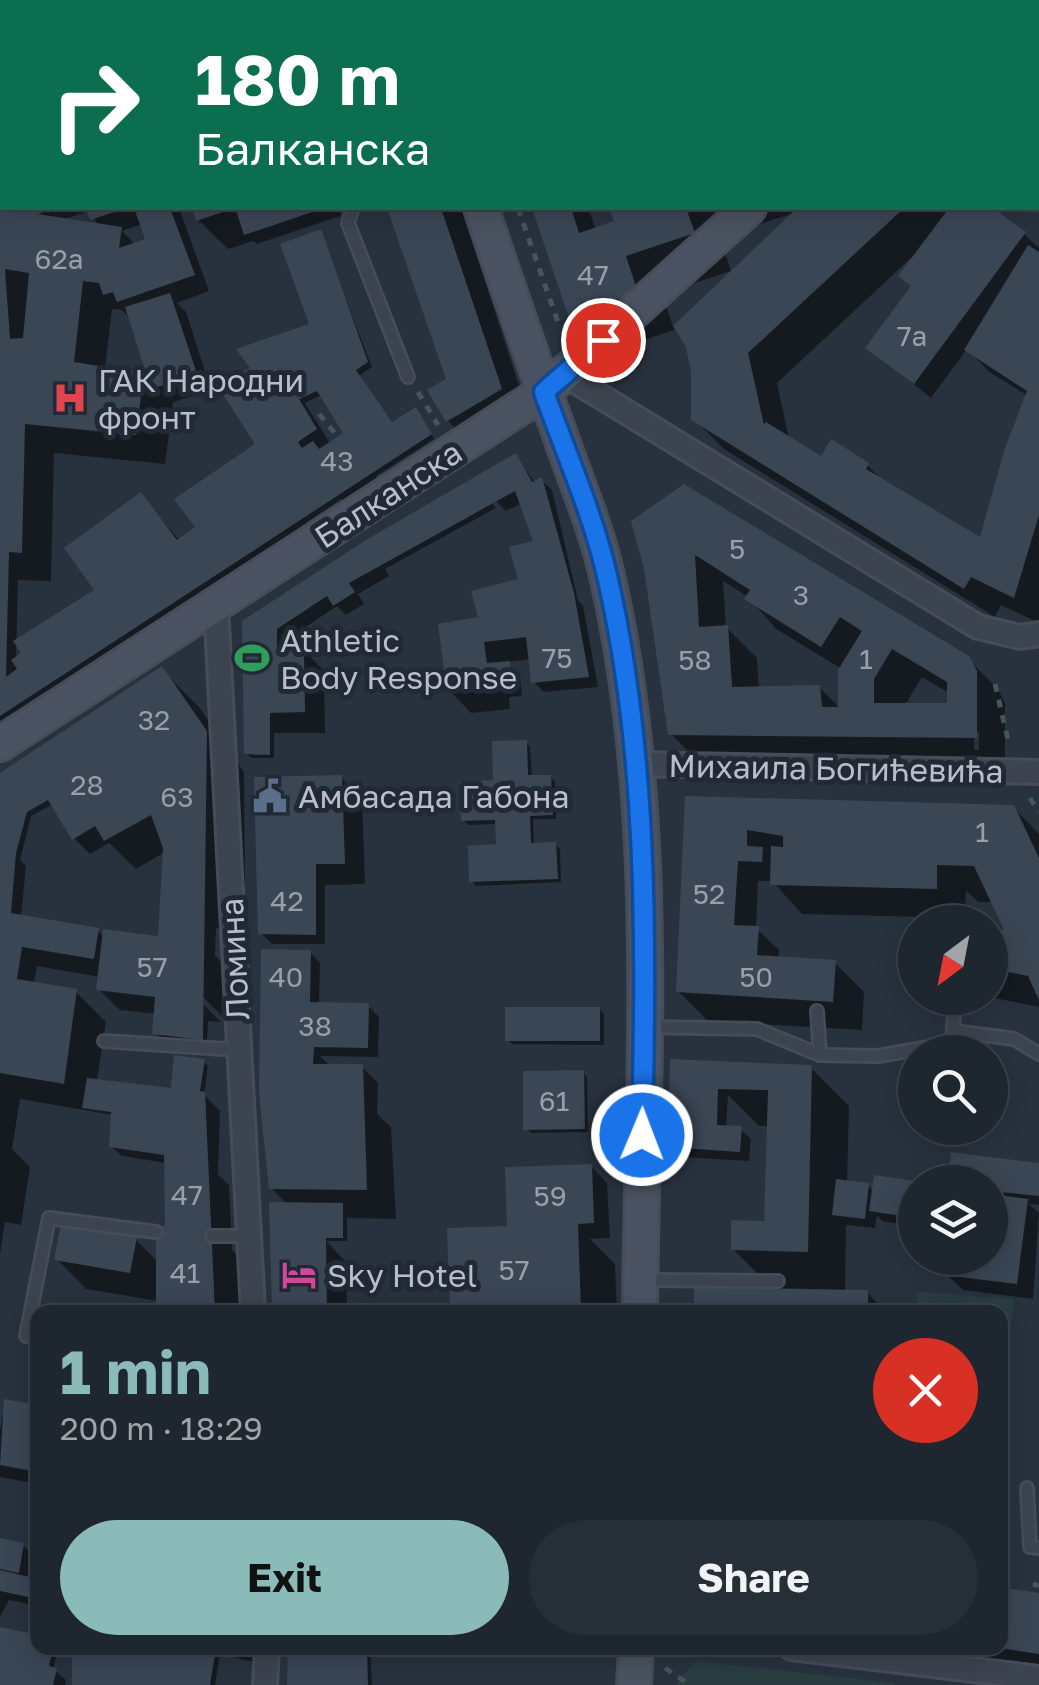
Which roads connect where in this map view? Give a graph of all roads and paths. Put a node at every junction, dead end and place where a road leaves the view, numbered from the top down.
1 (352, 210) edge
2 (482, 210) edge
3 (519, 210) edge
4 (746, 210) edge
5 (559, 325) dead end
6 (408, 377) joint
7 (554, 383) junction
8 (319, 414) dead end
9 (338, 437) dead end
10 (446, 439) dead end
11 (216, 605) junction
12 (1039, 634) edge
13 (996, 684) dead end
14 (0, 744) edge
15 (1010, 744) dead end
16 (634, 764) junction
17 (1039, 772) edge
18 (1028, 795) dead end
19 (1039, 812) edge
20 (816, 1011) dead end
21 (954, 1015) edge
22 (644, 1027) junction
23 (954, 1031) junction
24 (104, 1040) dead end
25 (239, 1050) junction
26 (1039, 1054) edge
27 (820, 1055) junction
28 (156, 1232) dead end
29 (212, 1236) dead end
30 (248, 1236) junction
31 (778, 1281) dead end
32 (640, 1296) edge
33 (32, 1305) edge
34 (252, 1305) edge
35 (30, 1315) edge
36 (26, 1336) dead end
37 (1027, 1488) dead end
38 (1039, 1548) edge
39 (267, 1655) edge
40 (636, 1655) edge
41 (850, 1655) edge
42 (1039, 1678) edge
43 (265, 1685) edge
44 (634, 1685) edge

1 - 6 lane
2 - 7 street
3 - 5 path
4 - 7 street, Балканска
6 - 10 path
7 - 11 street, Балканска
7 - 12 street
7 - 16 street
8 - 9 path
11 - 14 street, Балканска
11 - 25 street, Ломина
13 - 15 path
16 - 17 street, Михаила Богићевића
16 - 22 street
18 - 19 path
20 - 27 lane
21 - 23 lane
22 - 27 lane
22 - 32 street
23 - 26 lane
23 - 27 lane
24 - 25 lane
25 - 30 street, Ломина
28 - 33 lane
29 - 30 lane
30 - 34 street, Ломина
31 - 32 lane
35 - 36 lane
37 - 38 lane
39 - 43 street
40 - 44 street
41 - 42 street

